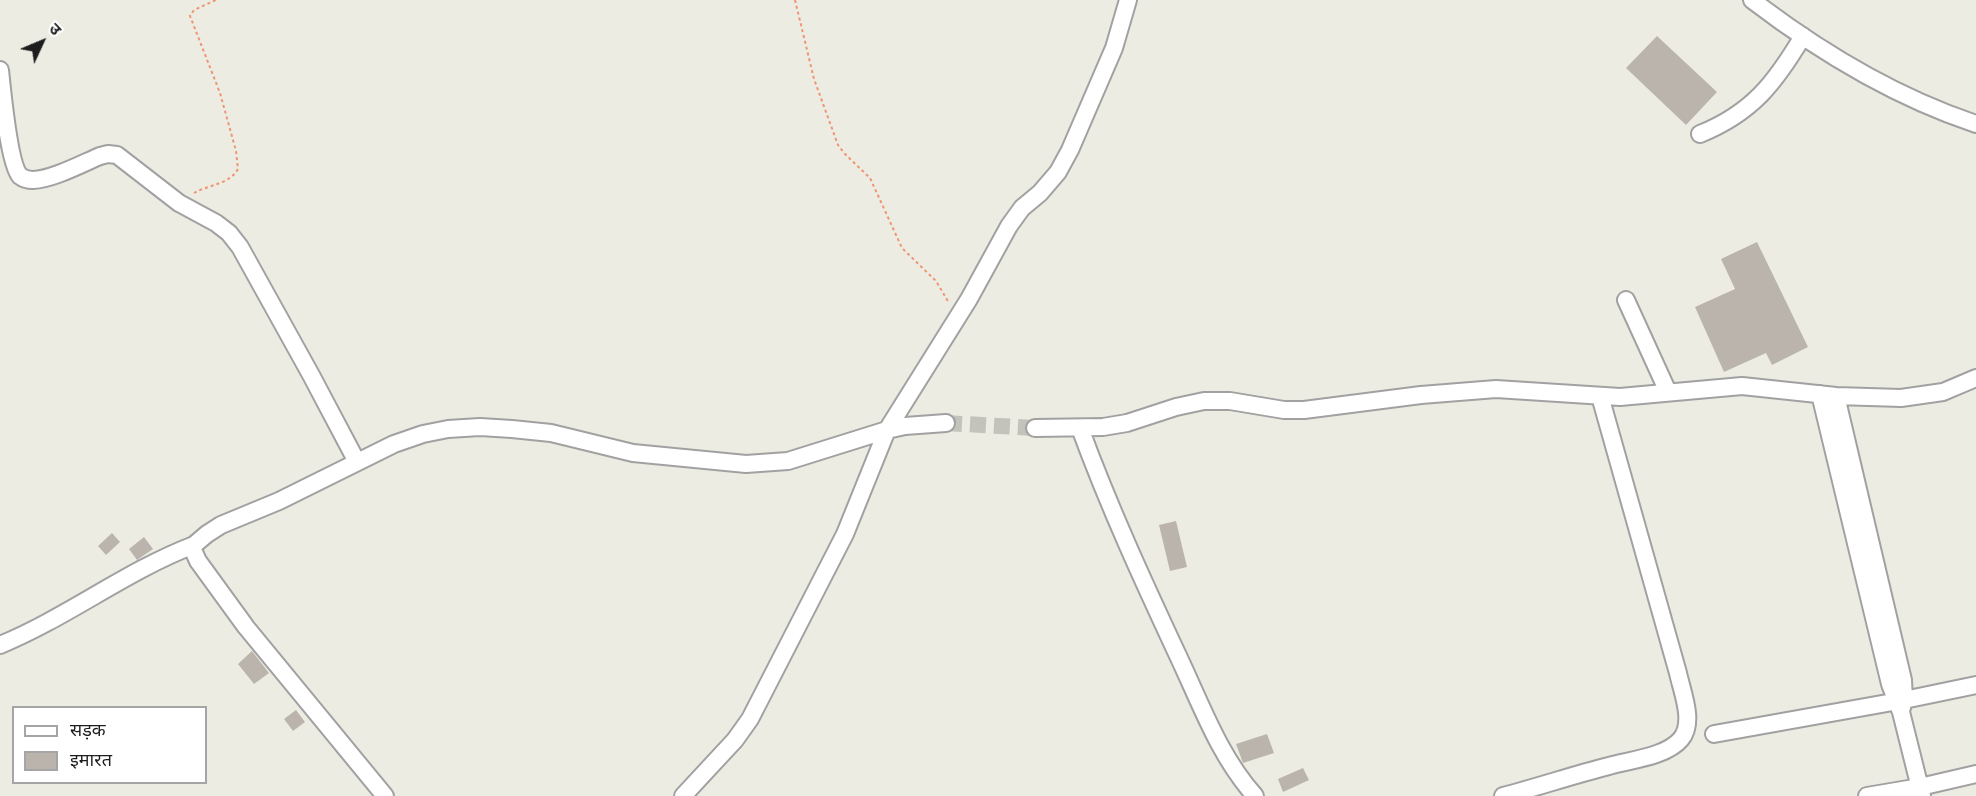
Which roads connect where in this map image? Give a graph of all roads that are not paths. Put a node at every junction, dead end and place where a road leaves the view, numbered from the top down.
1 (1128, 0) edge
2 (1752, 0) edge
3 (1803, 36) junction
4 (0, 70) edge
5 (1976, 124) edge
6 (1700, 134) dead end
7 (1626, 300) dead end
8 (1976, 378) edge
9 (1668, 392) junction
10 (1828, 395) junction
11 (1600, 396) junction
12 (946, 423) tunnel mouth
13 (1035, 428) tunnel mouth
14 (1080, 428) junction
15 (887, 430) junction
16 (357, 462) junction
17 (199, 540) junction
18 (0, 645) edge
19 (1976, 685) edge
20 (1900, 704) junction
21 (1714, 734) dead end
22 (1976, 774) edge
23 (1921, 791) edge
24 (377, 793) edge
25 (683, 796) edge
26 (1255, 796) edge
27 (1503, 796) edge
28 (1867, 796) edge

1 - 15 street
2 - 3 street
3 - 5 street
3 - 6 street
4 - 16 street
7 - 9 street
8 - 10 street
9 - 10 street
9 - 11 street
10 - 20 street
11 - 14 street
11 - 27 street
12 - 15 street
13 - 14 street
14 - 26 street
15 - 16 street
15 - 25 street
16 - 17 street
17 - 18 street
17 - 24 street
19 - 20 street
20 - 21 street
20 - 23 street
22 - 23 street
23 - 28 street

